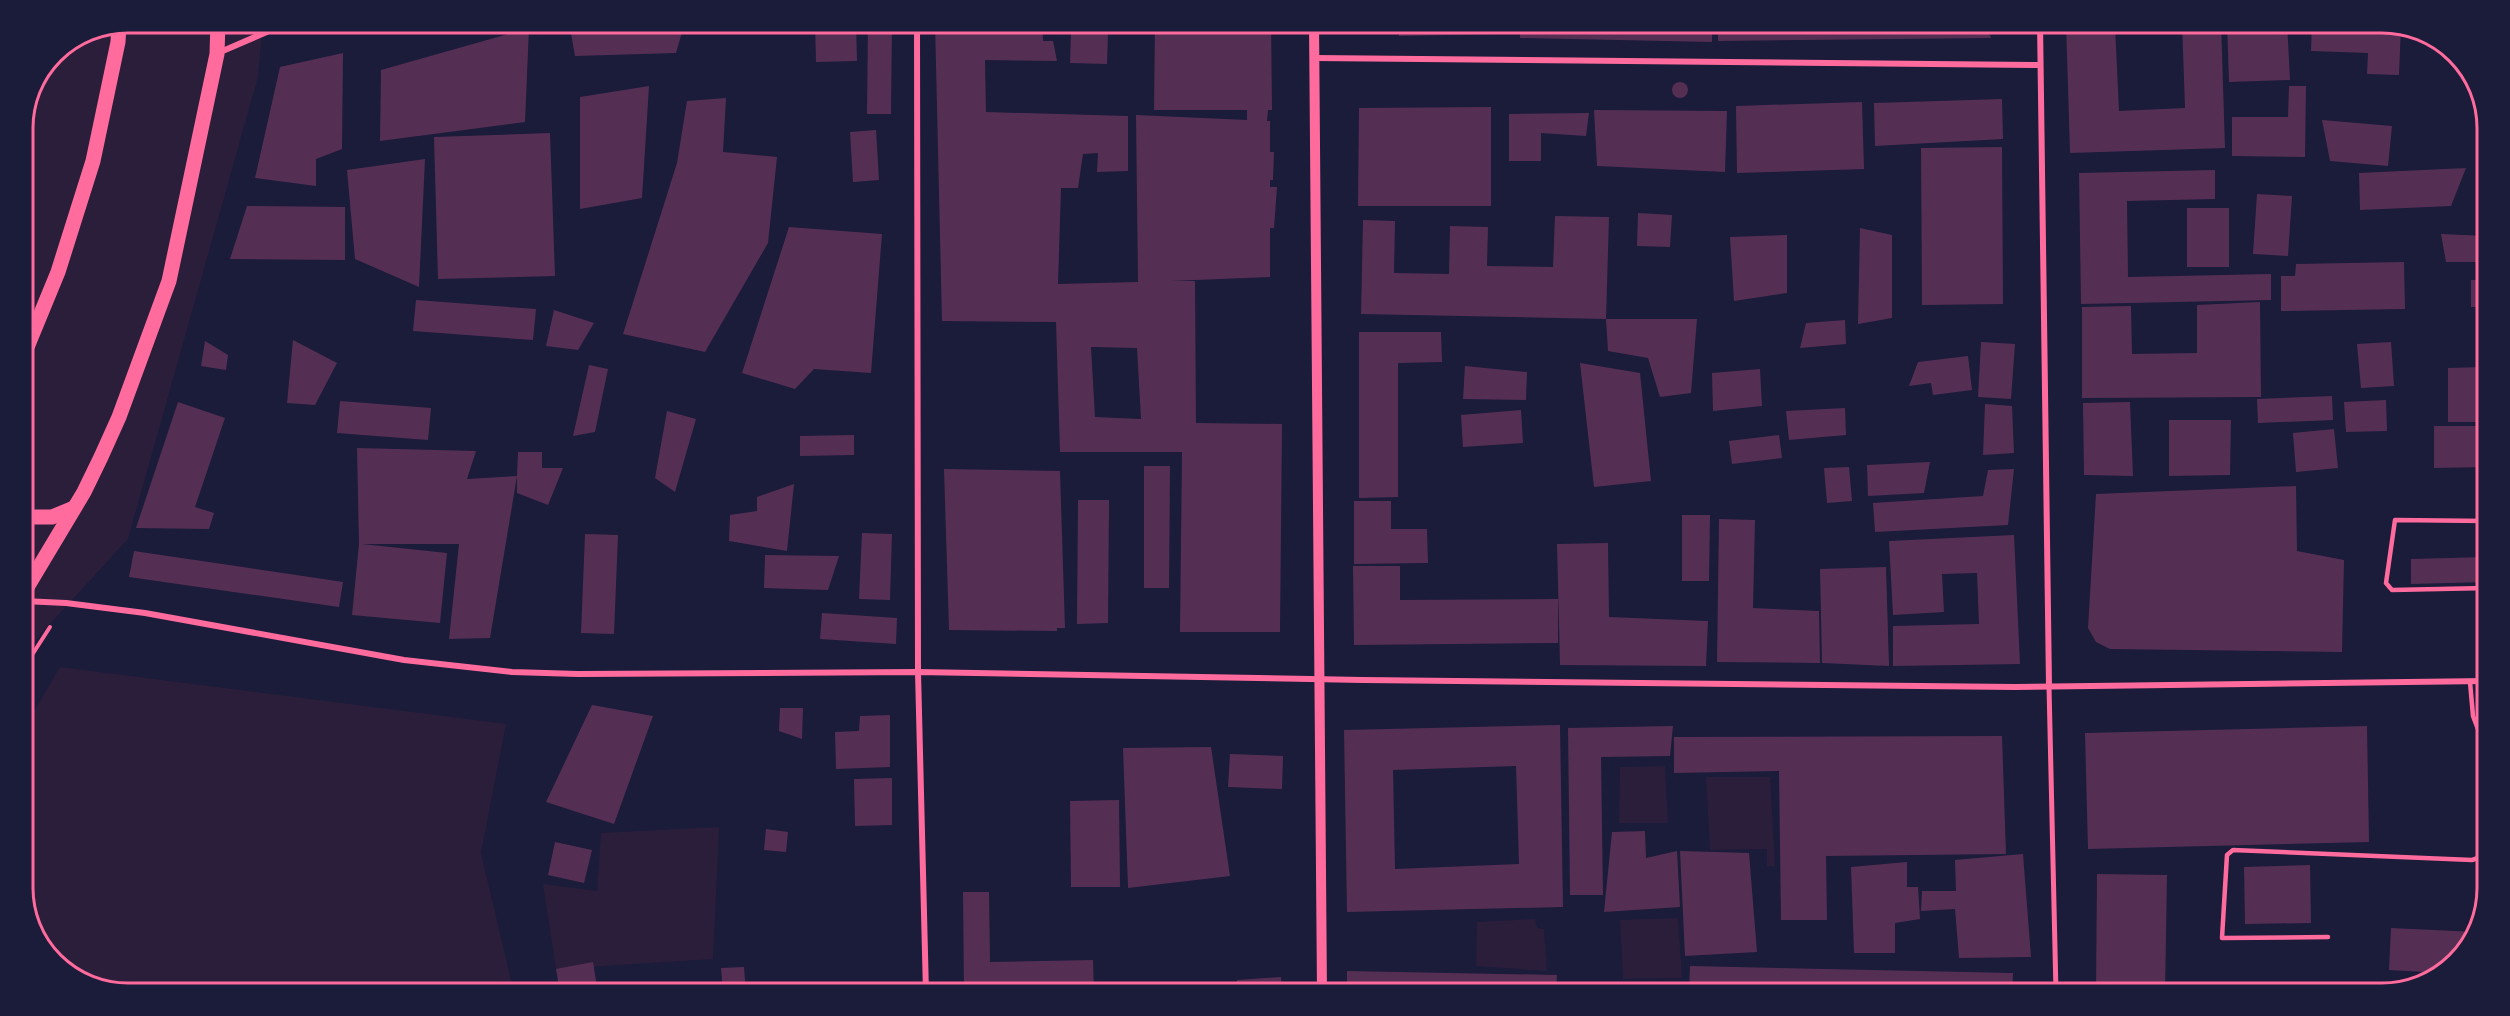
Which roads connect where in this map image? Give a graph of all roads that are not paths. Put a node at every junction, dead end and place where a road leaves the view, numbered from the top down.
1 (218, 33) edge
2 (265, 33) edge
3 (917, 33) edge
4 (1314, 33) edge
5 (2040, 33) edge
6 (118, 34) edge
7 (217, 54) junction
8 (1314, 58) junction
9 (2040, 64) junction
10 (33, 333) edge
11 (74, 508) junction
12 (33, 517) edge
13 (2477, 521) edge
14 (33, 577) edge
15 (2477, 588) edge
16 (33, 601) edge
17 (918, 672) junction
18 (1319, 679) junction
19 (2470, 682) junction
20 (2477, 682) edge
21 (2049, 686) junction
22 (2477, 727) edge
23 (2477, 858) edge
24 (2328, 937) dead end
25 (926, 983) edge
26 (1322, 983) edge
27 (2056, 983) edge

1 - 7 main road
2 - 7 street
3 - 17 street
4 - 8 street
5 - 9 street
6 - 10 main road
7 - 11 main road
8 - 9 street
8 - 18 street
9 - 21 street
11 - 12 main road
11 - 14 main road
13 - 15 lane
16 - 17 street
17 - 18 street
17 - 25 street
18 - 21 street
18 - 26 street
19 - 20 street
19 - 21 street
19 - 22 lane
21 - 27 street
23 - 24 lane

